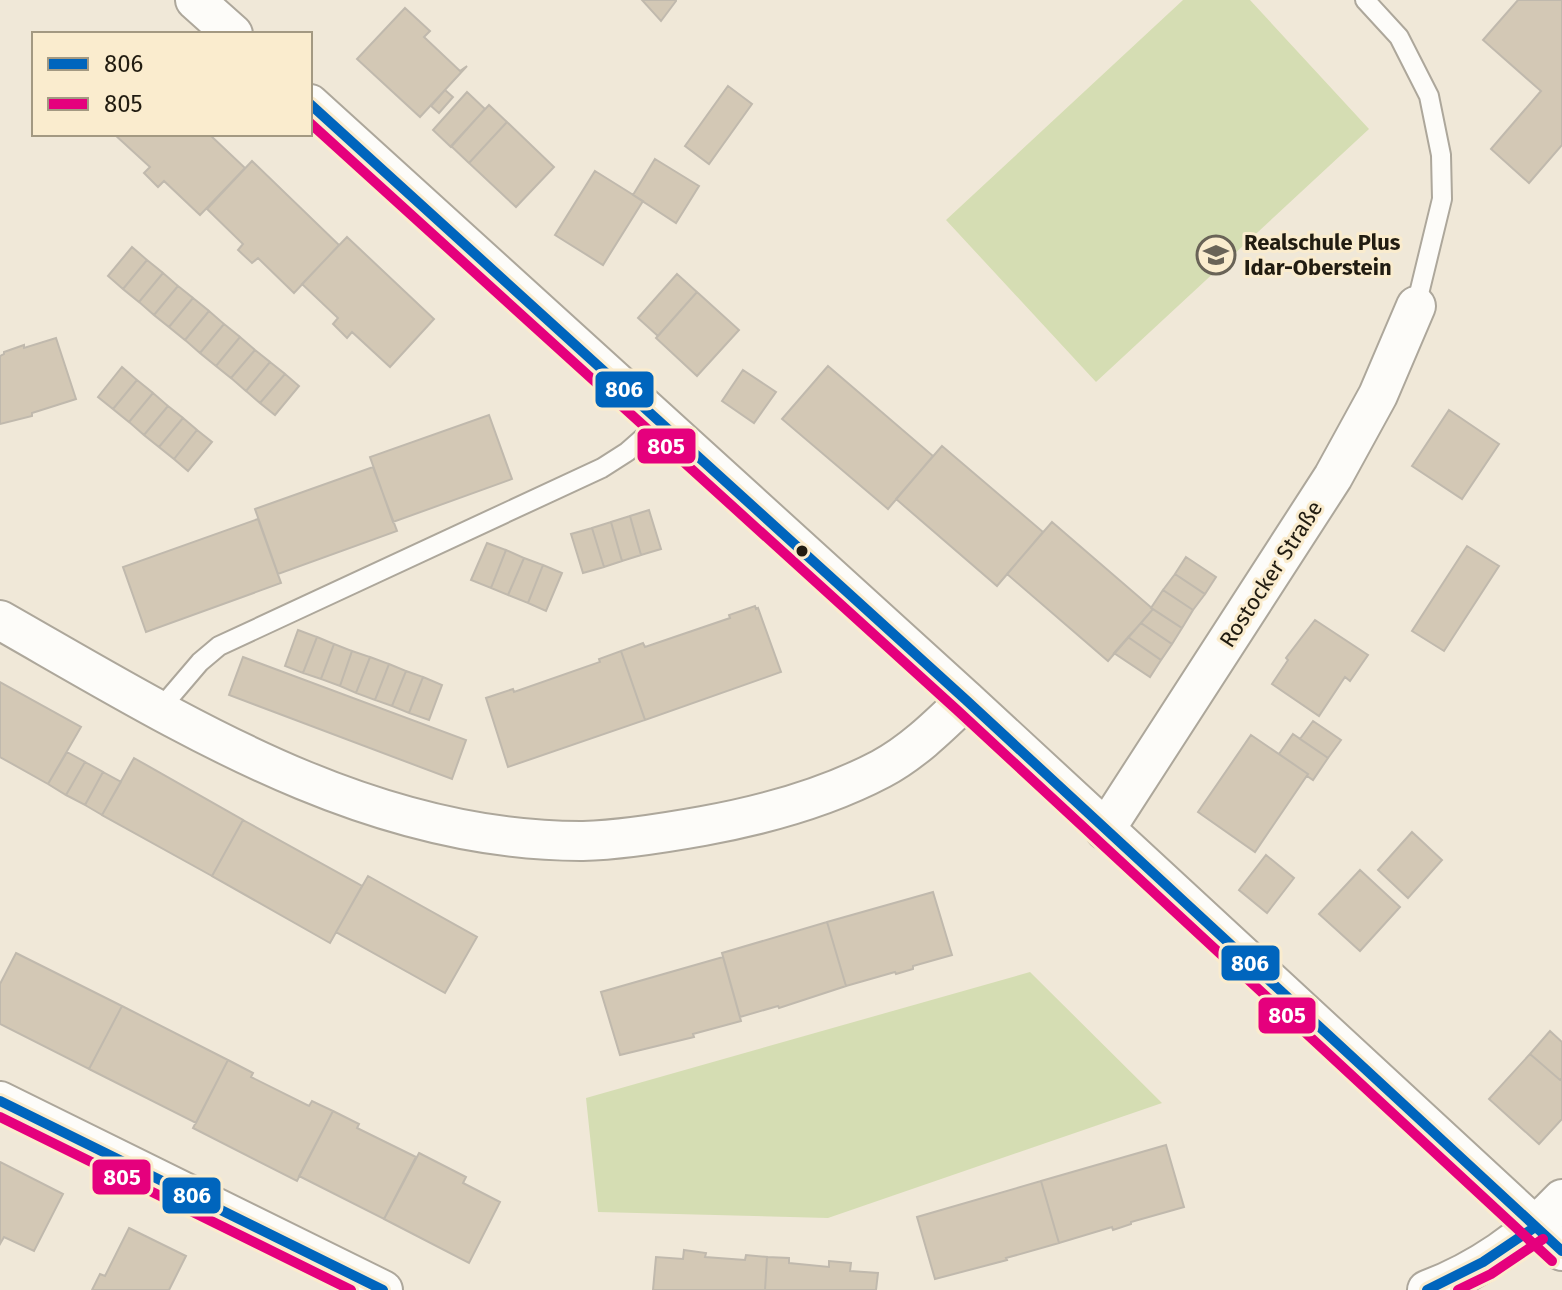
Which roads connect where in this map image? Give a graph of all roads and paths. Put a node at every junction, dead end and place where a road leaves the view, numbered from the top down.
1 (195, 0) edge
2 (1365, 0) edge
3 (231, 32) edge
4 (312, 106) edge
5 (1416, 306) joint
6 (660, 423) junction
7 (0, 620) edge
8 (966, 700) junction
9 (159, 710) junction
10 (1105, 830) junction
11 (0, 1101) edge
12 (1562, 1199) edge
13 (1549, 1239) edge
14 (383, 1290) edge
15 (1427, 1290) edge

1 - 3 street
2 - 5 lane
4 - 6 street
5 - 10 street, Rostocker Straße
6 - 8 street
6 - 9 lane
7 - 9 street
8 - 9 street
8 - 10 street
10 - 13 street
11 - 14 street
12 - 13 street
13 - 15 street

